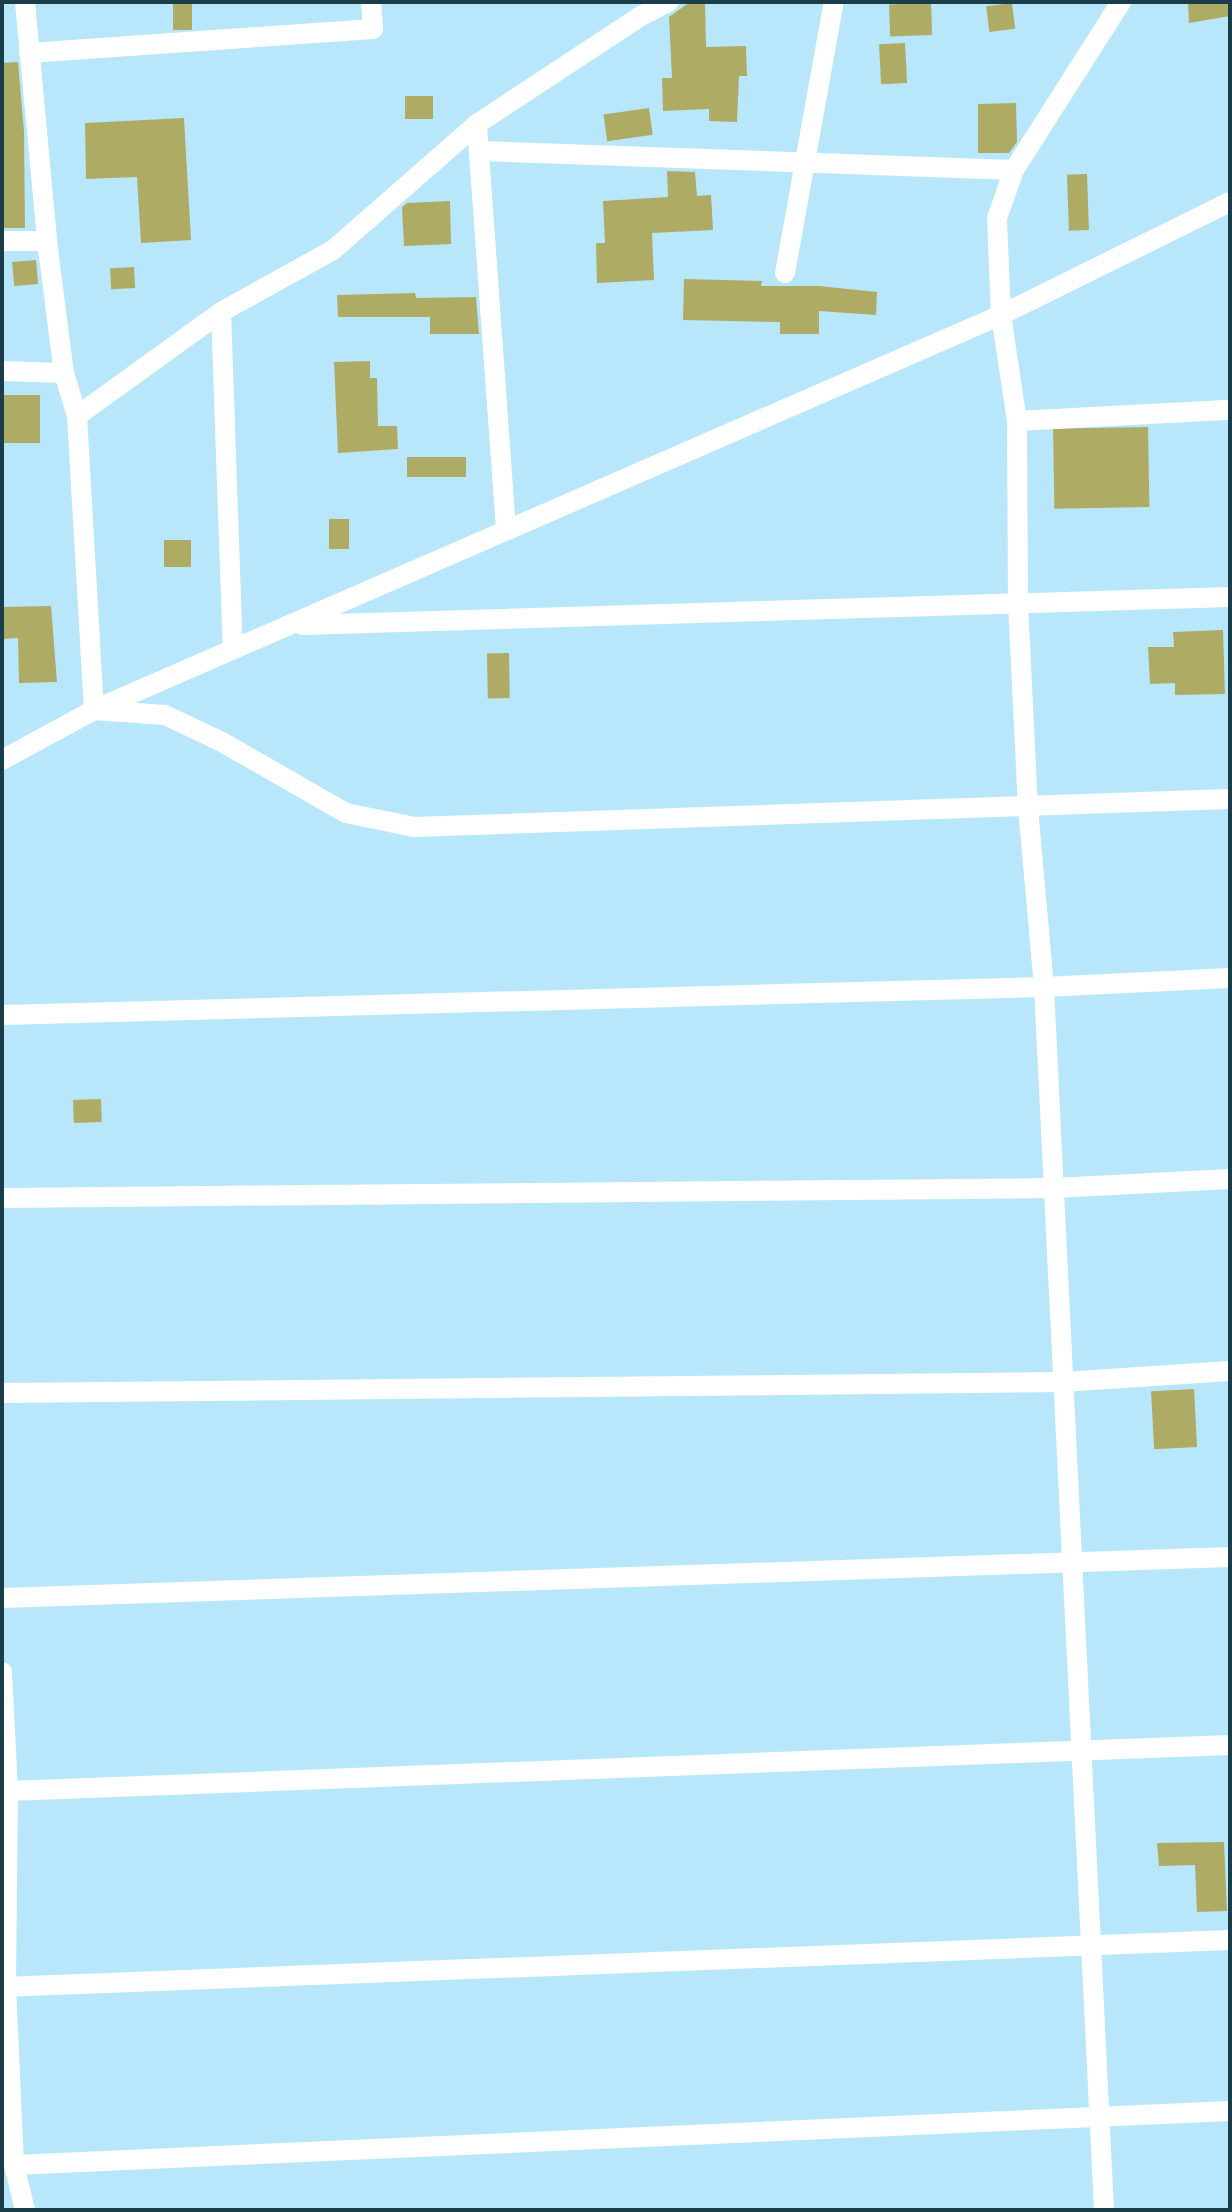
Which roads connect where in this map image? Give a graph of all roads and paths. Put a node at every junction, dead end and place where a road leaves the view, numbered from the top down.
1 (25, 2) edge
2 (371, 2) edge
3 (669, 2) edge
4 (834, 2) edge
5 (1121, 2) edge
6 (29, 53) junction
7 (477, 124) junction
8 (481, 151) junction
9 (804, 162) junction
10 (1014, 170) junction
11 (1230, 202) edge
12 (1230, 215) edge
13 (1203, 216) junction
14 (2, 241) edge
15 (47, 241) junction
16 (785, 273) dead end
17 (221, 312) junction
18 (1001, 315) junction
19 (2, 371) edge
20 (64, 373) junction
21 (1230, 410) edge
22 (77, 416) junction
23 (1017, 421) junction
24 (506, 530) junction
25 (1230, 597) edge
26 (1018, 605) junction
27 (290, 625) junction
28 (233, 650) junction
29 (94, 710) junction
30 (2, 760) edge
31 (1230, 799) edge
32 (1028, 808) junction
33 (1230, 978) edge
34 (1044, 987) junction
35 (2, 1015) edge
36 (1230, 1179) edge
37 (1054, 1188) junction
38 (2, 1198) edge
39 (1230, 1371) edge
40 (1063, 1382) junction
41 (2, 1393) edge
42 (1230, 1557) edge
43 (1072, 1563) junction
44 (2, 1598) edge
45 (2, 1672) edge
46 (1230, 1745) edge
47 (1081, 1750) junction
48 (8, 1791) junction
49 (4, 1858) edge
50 (1230, 1940) edge
51 (1089, 1947) junction
52 (4, 1987) edge
53 (1230, 2111) edge
54 (1100, 2117) junction
55 (14, 2165) junction
56 (25, 2210) edge
57 (1104, 2210) edge

1 - 6 street
2 - 6 street
3 - 7 street
4 - 9 street
5 - 10 street
6 - 15 street
7 - 8 street
7 - 17 street
8 - 9 street
8 - 24 street
9 - 10 street
9 - 16 street
10 - 18 street
11 - 13 street
12 - 13 street
13 - 18 street
14 - 15 street
15 - 20 street
17 - 22 street
17 - 28 street
18 - 23 street
18 - 24 street
19 - 20 street
20 - 22 street
21 - 23 street
22 - 29 street
23 - 26 street
24 - 27 street
25 - 26 street
26 - 27 street
26 - 32 street
27 - 28 street
28 - 29 street
29 - 30 street
29 - 32 street
31 - 32 street
32 - 34 street
33 - 34 street
34 - 35 street
34 - 37 street
36 - 37 street
37 - 38 street
37 - 40 street
39 - 40 street
40 - 41 street
40 - 43 street
42 - 43 street
43 - 44 street
43 - 47 street
45 - 48 street
46 - 47 street
47 - 48 street
47 - 51 street
48 - 49 street
49 - 52 street
50 - 51 street
51 - 52 street
51 - 54 street
52 - 55 street
53 - 54 street
54 - 55 street
54 - 57 street
55 - 56 street

